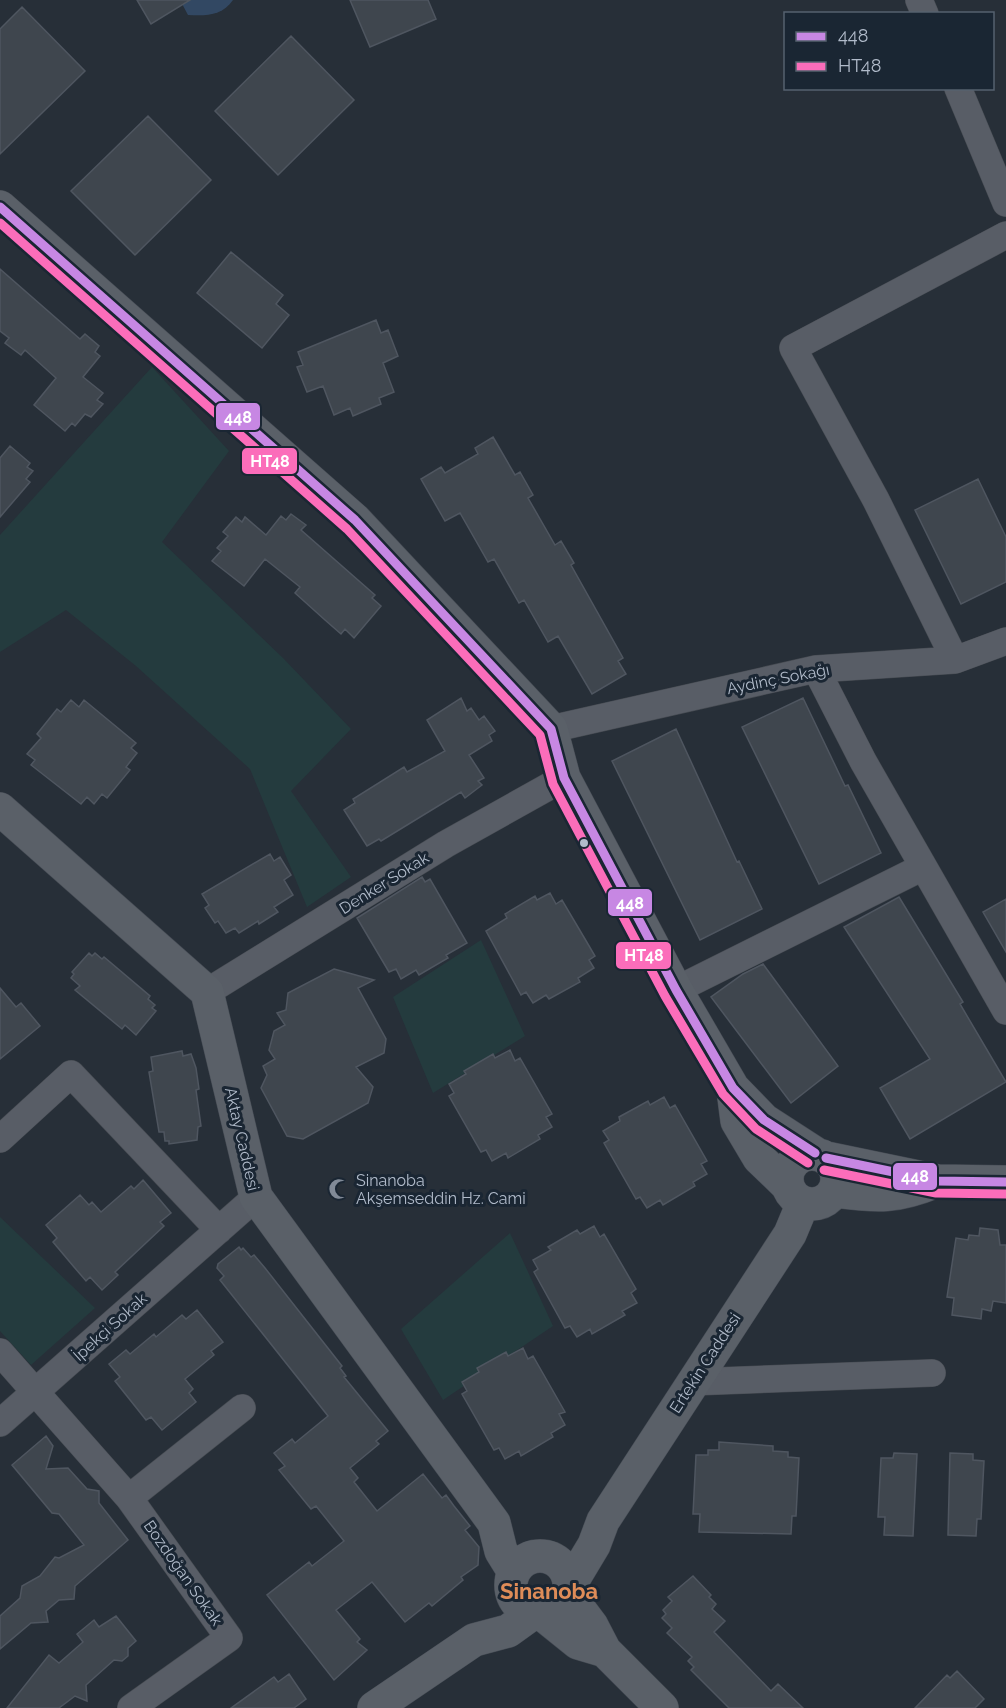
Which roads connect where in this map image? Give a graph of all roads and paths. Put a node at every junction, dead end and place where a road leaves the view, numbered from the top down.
1 (959, 90) edge
2 (1006, 203) edge
3 (0, 207) edge
4 (1006, 235) edge
5 (1006, 641) edge
6 (955, 660) junction
7 (816, 669) junction
8 (551, 729) junction
9 (564, 778) junction
10 (0, 809) edge
11 (930, 877) junction
12 (676, 990) junction
13 (207, 992) junction
14 (1006, 1011) edge
15 (733, 1088) junction
16 (0, 1139) edge
17 (820, 1156) junction
18 (937, 1181) junction
19 (1006, 1182) edge
20 (834, 1191) junction
21 (795, 1194) junction
22 (256, 1197) junction
23 (219, 1230) junction
24 (0, 1352) edge
25 (932, 1373) dead end
26 (692, 1382) junction
27 (35, 1394) junction
28 (242, 1408) dead end
29 (0, 1423) edge
30 (129, 1498) junction
31 (603, 1521) junction
32 (494, 1523) junction
33 (547, 1557) junction
34 (513, 1580) junction
35 (569, 1590) junction
36 (537, 1614) junction
37 (474, 1640) junction
38 (604, 1651) junction
39 (130, 1708) edge
40 (374, 1708) edge
41 (662, 1708) edge

1 - 2 street
3 - 8 main road
4 - 6 street
5 - 6 street, Aydinç Sokağı
6 - 7 street, Aydinç Sokağı
7 - 8 street, Aydinç Sokağı
7 - 11 street
8 - 9 main road
9 - 12 main road
9 - 13 street, Denker Sokak
10 - 13 main road
11 - 12 street
11 - 14 street
12 - 15 main road
13 - 22 main road, Aktay Caddesi
15 - 17 main road
15 - 21 main road
16 - 23 street
17 - 18 main road
17 - 20 main road
17 - 21 main road
18 - 19 main road
18 - 20 main road
20 - 21 main road
21 - 26 main road, Ertekin Caddesi
22 - 23 street, İpekçi Sokak
22 - 32 main road, Aktay Caddesi
23 - 27 street, İpekçi Sokak
24 - 27 street
25 - 26 street
26 - 31 main road, Ertekin Caddesi
27 - 29 street, İpekçi Sokak
27 - 30 street
28 - 30 street
30 - 39 street, Bozdoğan Sokak
31 - 33 main road, Ertekin Caddesi
31 - 35 main road, Ertekin Caddesi
32 - 33 main road, Aktay Caddesi
32 - 34 main road, Aktay Caddesi
33 - 34 main road
33 - 35 main road
34 - 36 main road
34 - 37 main road
35 - 36 main road
35 - 38 main road
36 - 37 main road
36 - 38 main road
37 - 40 main road
38 - 41 main road

